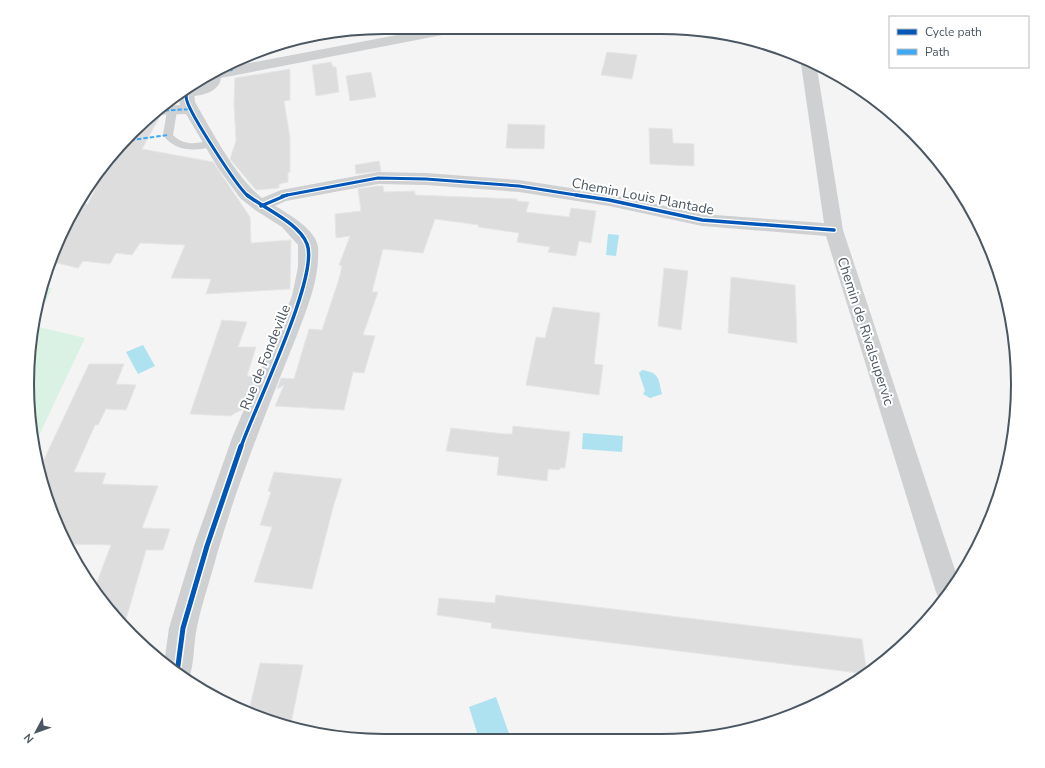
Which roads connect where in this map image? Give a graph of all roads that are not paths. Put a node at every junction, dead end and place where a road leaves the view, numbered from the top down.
1 (427, 34) edge
2 (809, 67) edge
3 (223, 73) edge
4 (213, 79) edge
5 (178, 103) edge
6 (212, 144) junction
7 (261, 206) junction
8 (834, 230) junction
9 (947, 585) edge
10 (178, 667) edge

1 - 3 street
2 - 8 street, Chemin de Rivalsupervic
4 - 5 street
5 - 6 street, Rue de Fondeville
5 - 6 lane
6 - 7 street, Rue de Fondeville
7 - 8 street, Chemin Louis Plantade
7 - 10 street, Rue de Fondeville
8 - 9 street, Chemin de Rivalsupervic

